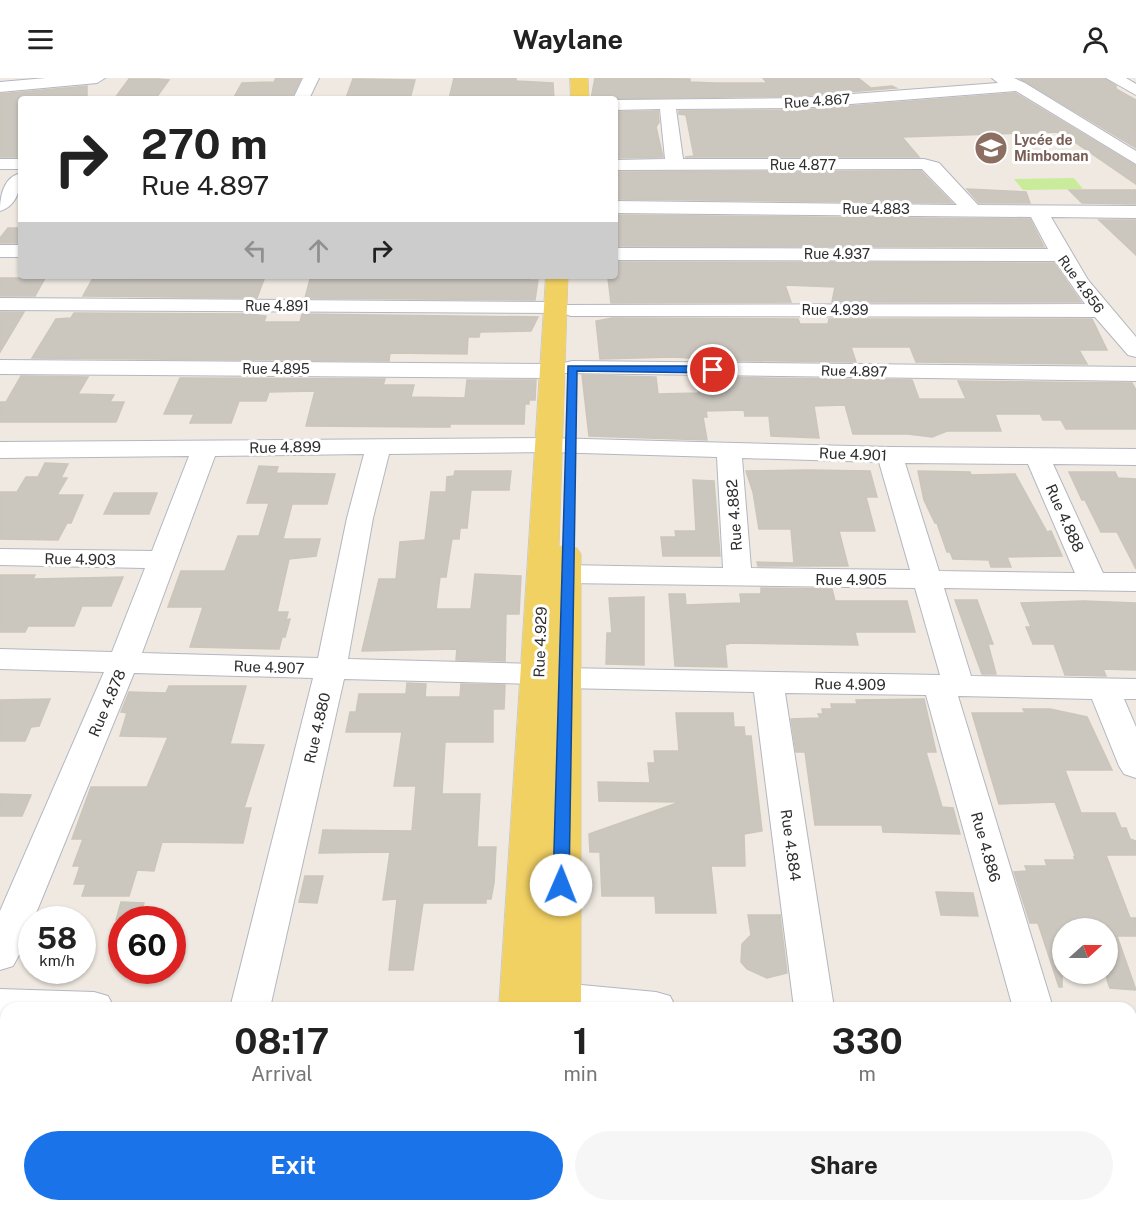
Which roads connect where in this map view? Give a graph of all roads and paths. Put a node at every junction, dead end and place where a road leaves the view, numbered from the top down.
1 (95, 78) edge
2 (311, 78) edge
3 (566, 78) edge
4 (579, 78) edge
5 (1000, 78) edge
6 (1019, 86) junction
7 (0, 87) edge
8 (81, 96) edge
9 (303, 96) edge
10 (567, 96) edge
11 (580, 96) edge
12 (618, 105) edge
13 (667, 105) junction
14 (1136, 137) edge
15 (1116, 147) junction
16 (1136, 159) edge
17 (0, 164) edge
18 (18, 164) edge
19 (618, 165) edge
20 (674, 165) junction
21 (18, 182) edge
22 (0, 205) edge
23 (18, 205) edge
24 (618, 207) edge
25 (972, 210) junction
26 (1038, 211) junction
27 (1136, 212) edge
28 (0, 251) edge
29 (18, 251) edge
30 (618, 254) edge
31 (1059, 255) junction
32 (558, 279) edge
33 (571, 279) edge
34 (0, 304) edge
35 (563, 309) junction
36 (1099, 311) junction
37 (1136, 350) edge
38 (0, 367) edge
39 (561, 369) junction
40 (1136, 374) edge
41 (559, 446) junction
42 (378, 447) junction
43 (205, 448) junction
44 (0, 450) edge
45 (729, 451) junction
46 (890, 455) junction
47 (1037, 456) junction
48 (1136, 457) edge
49 (0, 557) edge
50 (160, 560) junction
51 (565, 574) junction
52 (738, 578) junction
53 (927, 580) junction
54 (1093, 581) junction
55 (1136, 582) edge
56 (0, 659) edge
57 (124, 661) junction
58 (331, 669) junction
59 (551, 676) junction
60 (768, 682) junction
61 (949, 686) junction
62 (1104, 689) junction
63 (1136, 689) edge
64 (1136, 766) edge
65 (0, 955) edge
66 (251, 1002) edge
67 (522, 1002) edge
68 (559, 1002) edge
69 (813, 1002) edge
70 (1031, 1002) edge

1 - 7 street
1 - 8 street
2 - 9 street
3 - 10 main road
4 - 11 main road
5 - 6 street
6 - 13 street, Rue 4.867
6 - 15 street
12 - 13 street, Rue 4.867
13 - 20 street
14 - 15 street
15 - 16 street
17 - 18 street
19 - 20 street, Rue 4.877
20 - 25 street, Rue 4.877
21 - 22 street
22 - 23 street
24 - 25 street, Rue 4.883
25 - 26 street, Rue 4.883
26 - 27 street, Rue 4.883
26 - 31 street, Rue 4.856
28 - 29 street
30 - 31 street, Rue 4.937
31 - 36 street, Rue 4.856
32 - 35 main road, Rue 4.929
33 - 35 main road
34 - 35 street, Rue 4.891
35 - 36 street, Rue 4.939
35 - 39 main road, Rue 4.929
36 - 37 street, Rue 4.856
38 - 39 street, Rue 4.895
39 - 40 street, Rue 4.897
39 - 41 main road, Rue 4.929
41 - 42 street, Rue 4.899
41 - 45 street, Rue 4.901
41 - 51 main road
41 - 59 main road, Rue 4.929
42 - 43 street, Rue 4.899
42 - 58 street, Rue 4.880
43 - 44 street, Rue 4.899
43 - 50 street, Rue 4.878
45 - 46 street, Rue 4.901
45 - 52 street, Rue 4.882
46 - 47 street, Rue 4.901
46 - 53 street, Rue 4.886
47 - 48 street, Rue 4.901
47 - 54 street, Rue 4.888
49 - 50 street, Rue 4.903
50 - 57 street, Rue 4.878
51 - 52 street, Rue 4.905
51 - 59 main road
52 - 53 street, Rue 4.905
53 - 54 street, Rue 4.905
53 - 61 street, Rue 4.886
54 - 55 street, Rue 4.905
56 - 57 street, Rue 4.907
57 - 58 street, Rue 4.907
57 - 65 street, Rue 4.878
58 - 59 street, Rue 4.907
58 - 66 street, Rue 4.880
59 - 60 street, Rue 4.909
59 - 67 main road, Rue 4.929
59 - 68 main road
60 - 61 street, Rue 4.909
60 - 69 street, Rue 4.884
61 - 62 street, Rue 4.909
61 - 70 street, Rue 4.886
62 - 63 street, Rue 4.909
62 - 64 street

